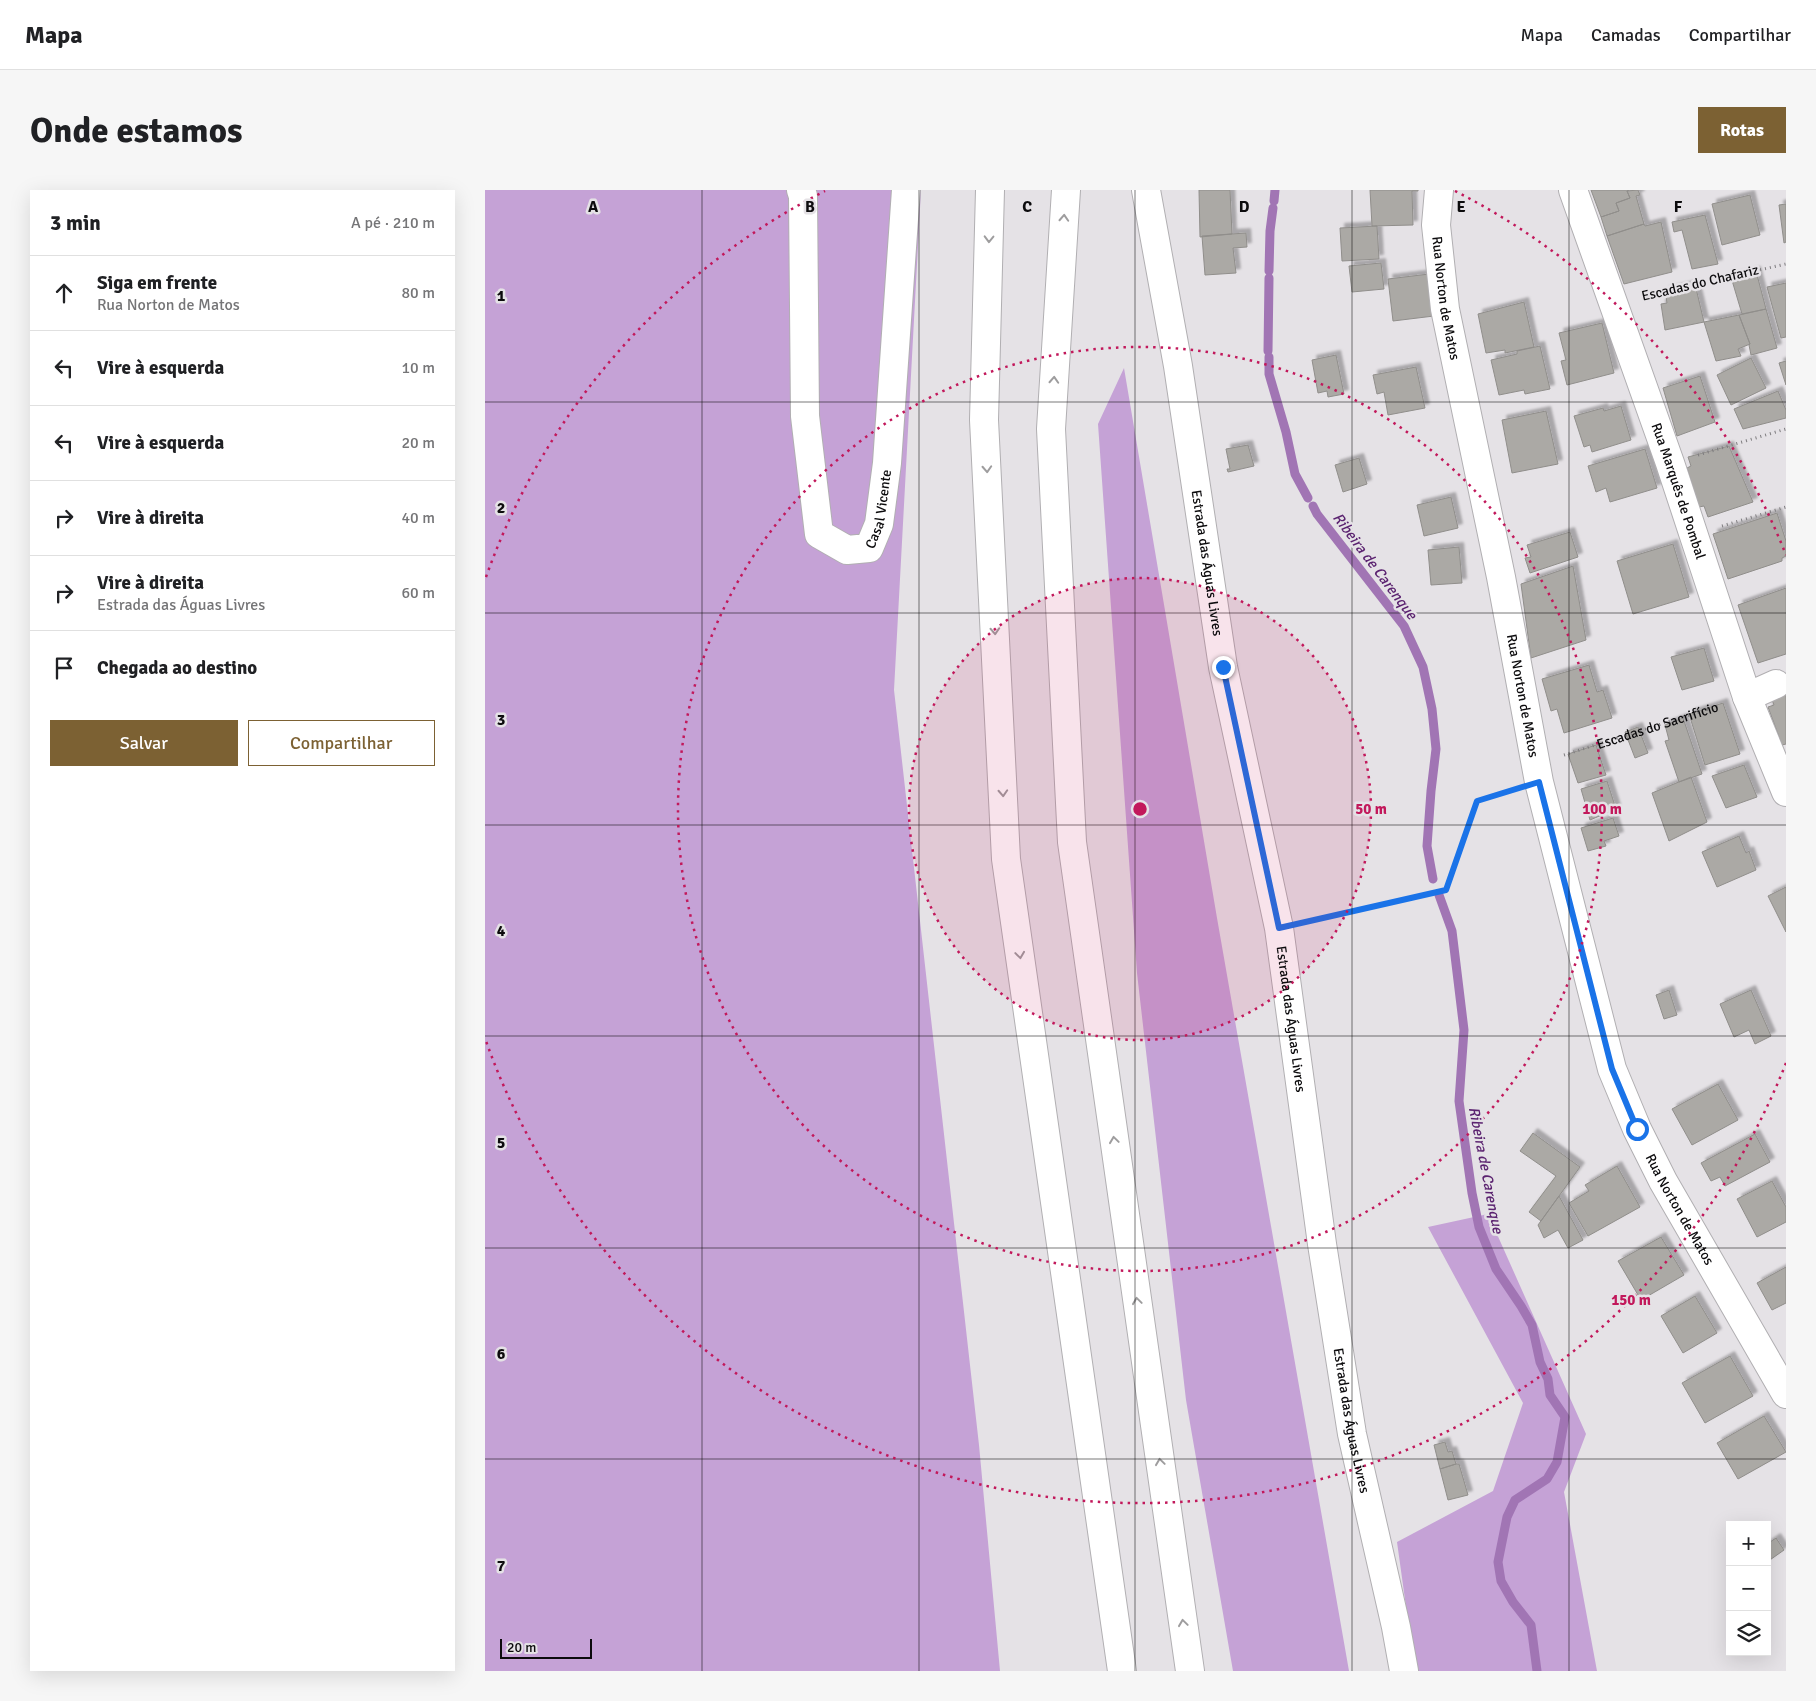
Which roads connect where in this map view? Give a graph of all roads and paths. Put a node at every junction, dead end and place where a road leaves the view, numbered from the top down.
1 (801, 190) edge
2 (906, 190) edge
3 (990, 190) edge
4 (1066, 190) edge
5 (1146, 190) edge
6 (1439, 190) edge
7 (1573, 190) edge
8 (1786, 264) edge
9 (1622, 301) junction
10 (1786, 429) edge
11 (1678, 461) junction
12 (1786, 506) edge
13 (1702, 533) junction
14 (1776, 684) dead end
15 (1747, 697) junction
16 (1537, 773) junction
17 (1786, 792) edge
18 (1279, 928) junction
19 (1786, 1394) edge
20 (1122, 1671) edge
21 (1190, 1671) edge
22 (1403, 1671) edge

1 - 2 main road, Casal Vicente
3 -> 20 main road
21 -> 4 main road
5 - 18 main road, Estrada das Águas Livres
6 - 16 main road, Rua Norton de Matos
7 - 9 main road, Rua Marquês de Pombal
8 - 9 path, Escadas do Chafariz
9 - 11 main road, Rua Marquês de Pombal
10 - 11 path
11 - 13 main road, Rua Marquês de Pombal
12 - 13 path
13 - 15 main road, Rua Marquês de Pombal
14 - 15 main road
15 - 16 path, Escadas do Sacrifício
15 - 17 main road, Rua Marquês de Pombal
16 - 18 path, Escadas do Sacrifício
16 - 19 main road, Rua Norton de Matos
18 - 22 main road, Estrada das Águas Livres

